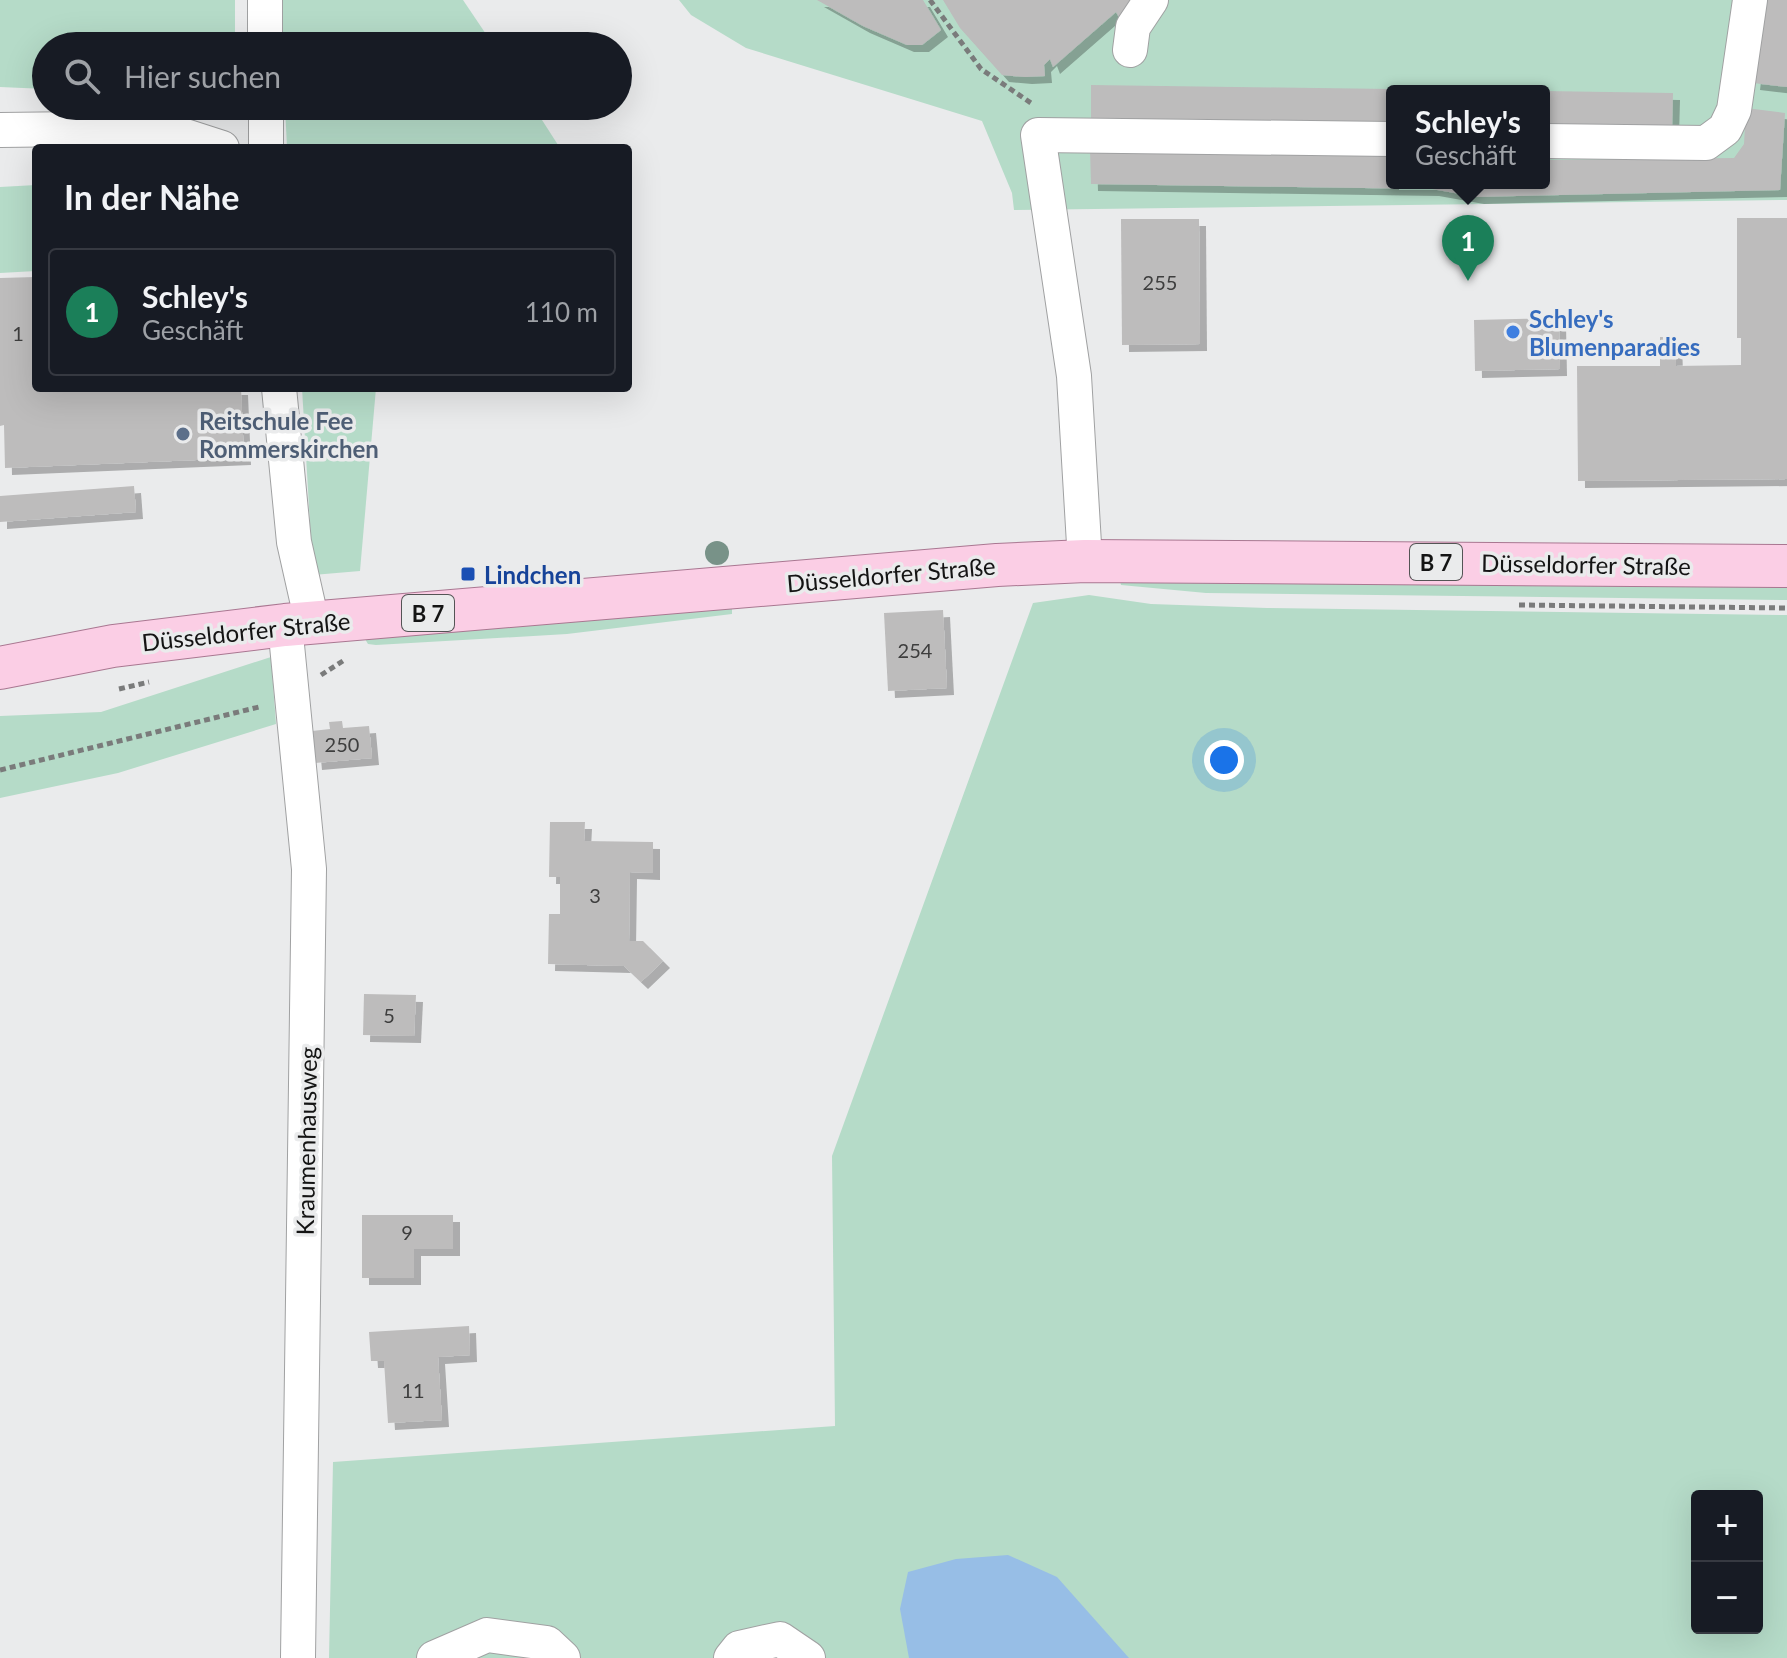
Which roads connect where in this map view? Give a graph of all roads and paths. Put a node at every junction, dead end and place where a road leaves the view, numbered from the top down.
1 (265, 0) edge
2 (930, 0) edge
3 (1151, 0) edge
4 (1750, 0) edge
5 (265, 32) edge
6 (1130, 50) dead end
7 (1035, 106) dead end
8 (266, 120) edge
9 (0, 130) edge
10 (1386, 139) edge
11 (1550, 141) edge
12 (210, 144) edge
13 (266, 144) edge
14 (279, 392) edge
15 (1085, 561) junction
16 (1787, 566) edge
17 (1517, 605) dead end
18 (1787, 608) edge
19 (298, 624) junction
20 (0, 668) edge
21 (292, 693) junction
22 (0, 770) edge
23 (298, 1658) edge
24 (434, 1658) edge
25 (563, 1658) edge
26 (731, 1658) edge
27 (808, 1658) edge

1 - 5 street
2 - 7 path
3 - 6 street
4 - 11 street
8 - 13 street
9 - 12 street
10 - 15 street
14 - 19 street, Kraumenhausweg
15 - 16 main road, Düsseldorfer Straße / B 7
15 - 19 main road, Düsseldorfer Straße / B 7
17 - 18 path, Düsseldorfer Straße
19 - 20 main road, Düsseldorfer Straße / B 7
19 - 21 street, Kraumenhausweg
21 - 22 path
21 - 23 street, Kraumenhausweg
24 - 25 street
26 - 27 street

